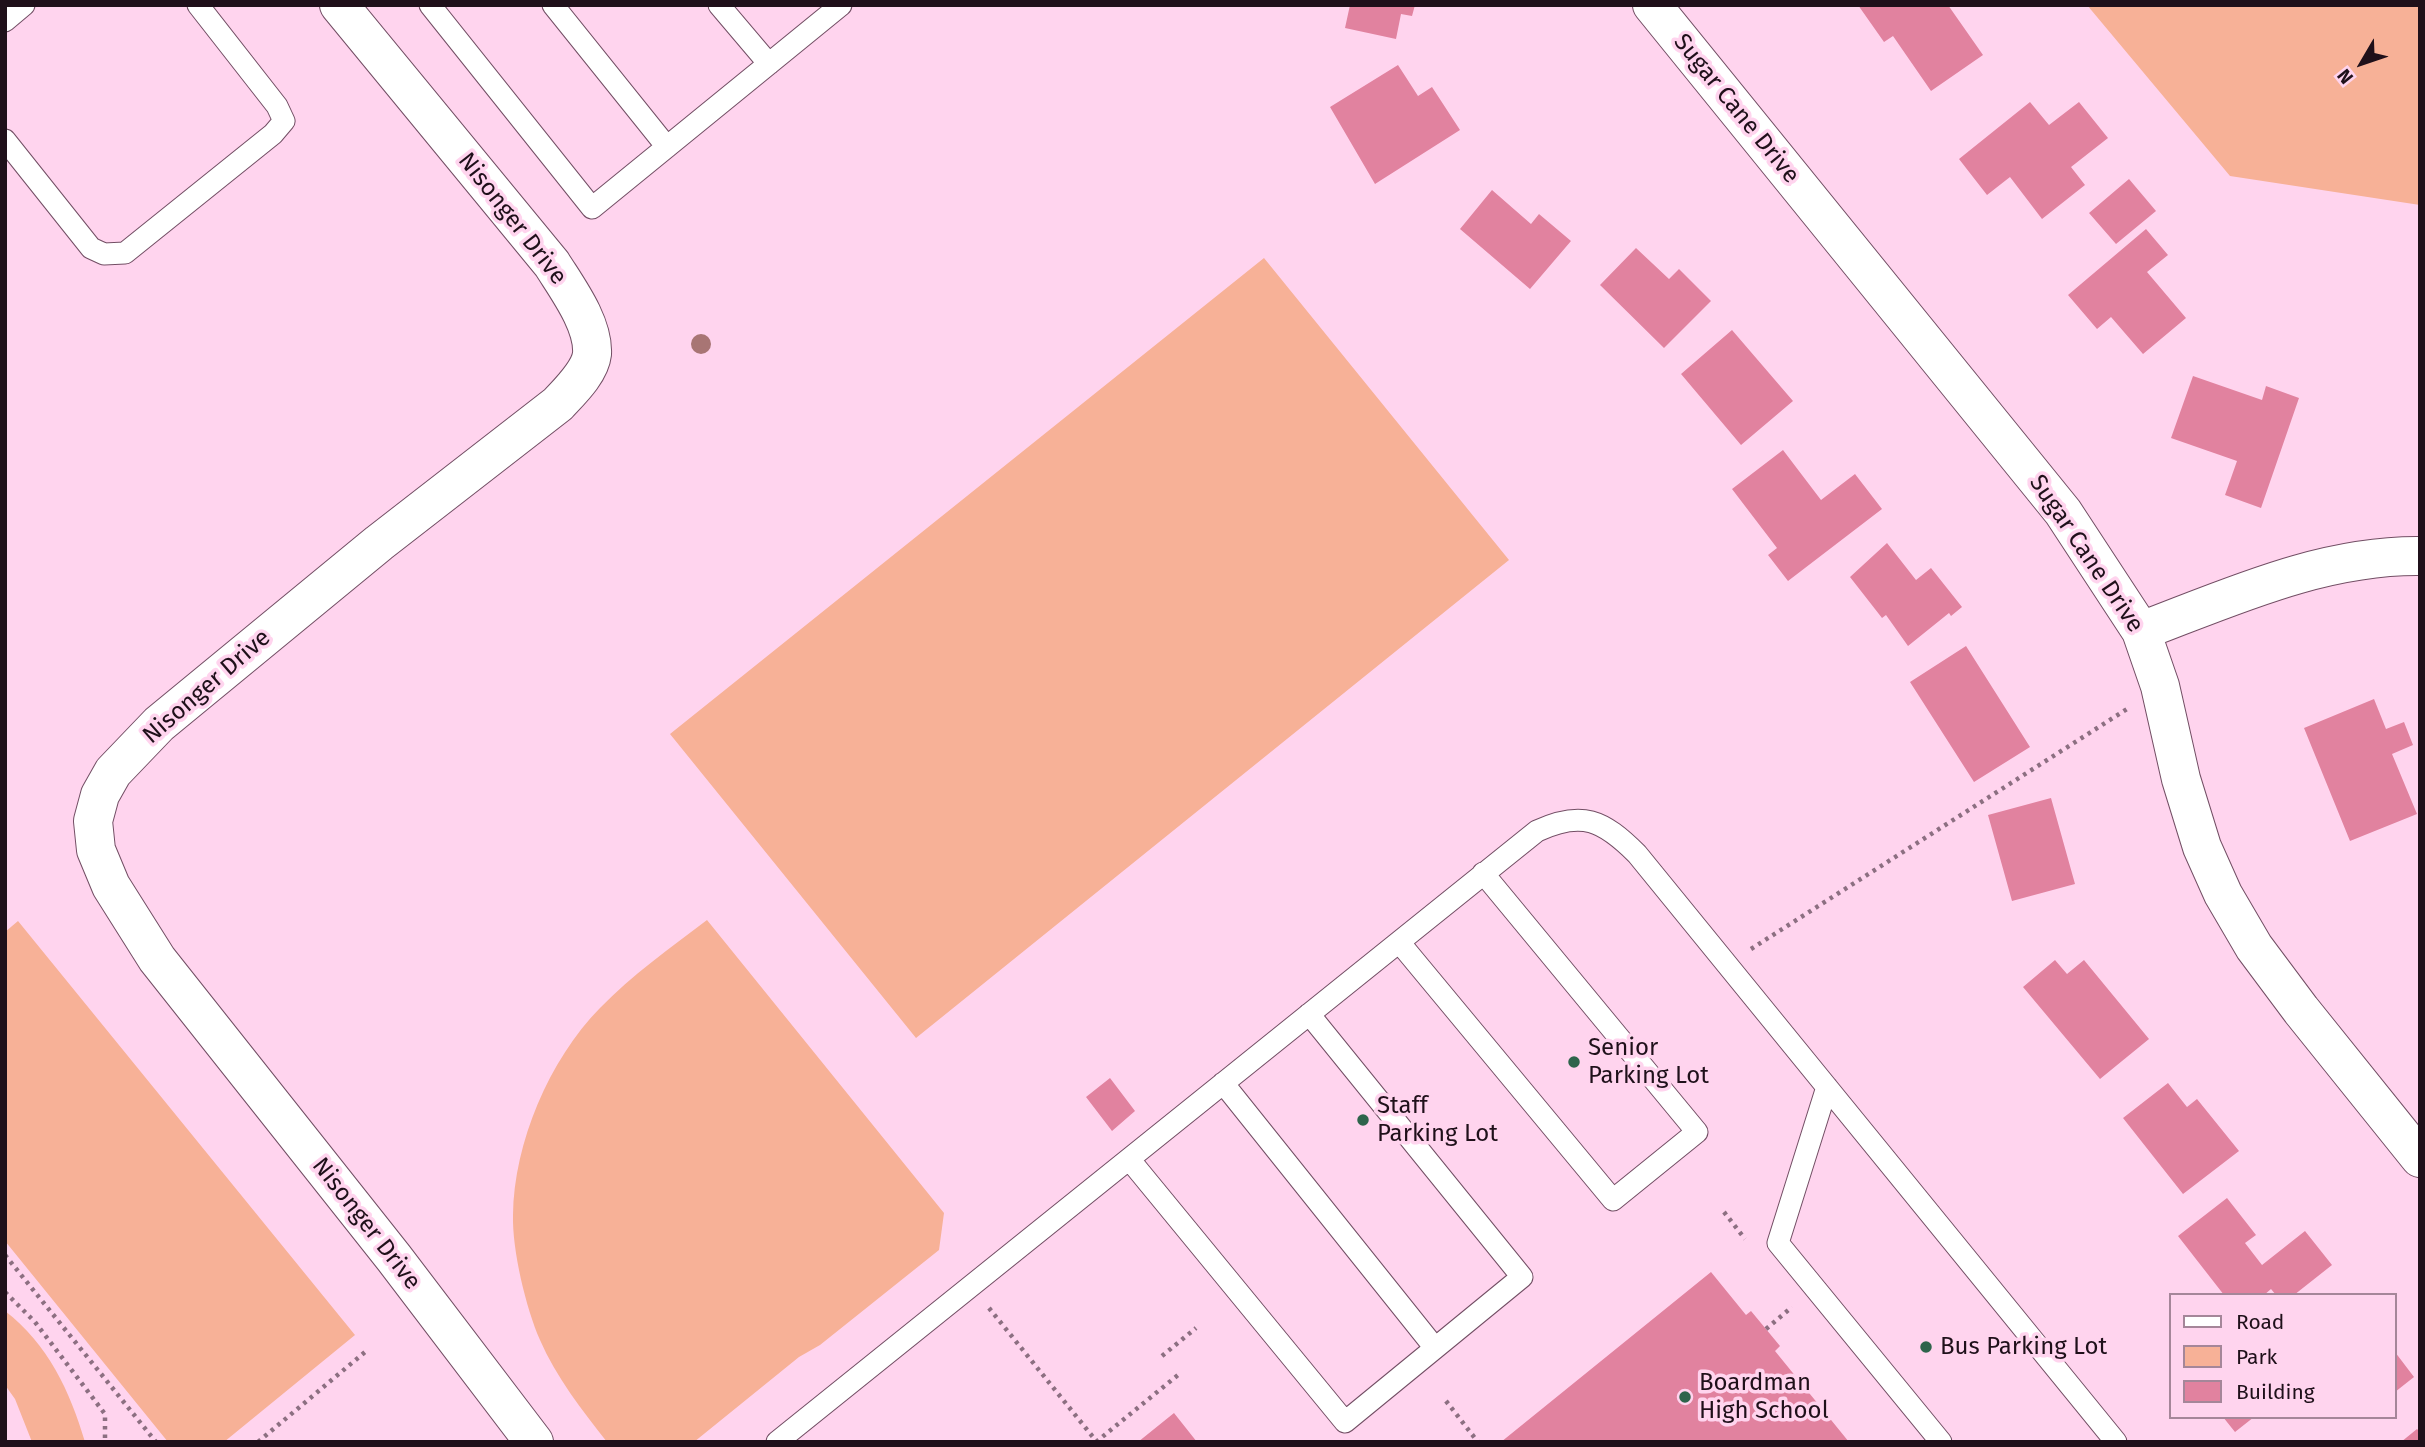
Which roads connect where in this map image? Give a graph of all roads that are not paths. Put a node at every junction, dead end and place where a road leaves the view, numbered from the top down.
1 (24, 5) edge
2 (198, 5) edge
3 (339, 5) edge
4 (430, 5) edge
5 (553, 5) edge
6 (719, 5) edge
7 (841, 5) edge
8 (1652, 5) edge
9 (5, 21) edge
10 (769, 64) junction
11 (5, 140) edge
12 (667, 147) junction
13 (2420, 556) edge
14 (2141, 631) junction
15 (1483, 873) junction
16 (1399, 942) junction
17 (1309, 1014) junction
18 (1223, 1083) junction
19 (1827, 1087) junction
20 (2420, 1158) edge
21 (1129, 1159) junction
22 (1435, 1348) junction
23 (534, 1442) edge
24 (777, 1442) edge
25 (1941, 1442) edge
26 (2116, 1442) edge

1 - 9 lane
2 - 11 lane
3 - 23 street, Nisonger Drive
4 - 12 lane
5 - 12 lane
6 - 10 lane
7 - 10 lane
8 - 14 street, Sugar Cane Drive
10 - 12 lane
13 - 14 street
14 - 20 street, Sugar Cane Drive
15 - 16 lane
15 - 16 lane
15 - 19 lane
16 - 17 lane
17 - 18 lane
17 - 22 lane
18 - 21 lane
18 - 22 lane
19 - 25 lane
19 - 26 lane
21 - 22 lane
21 - 24 lane

